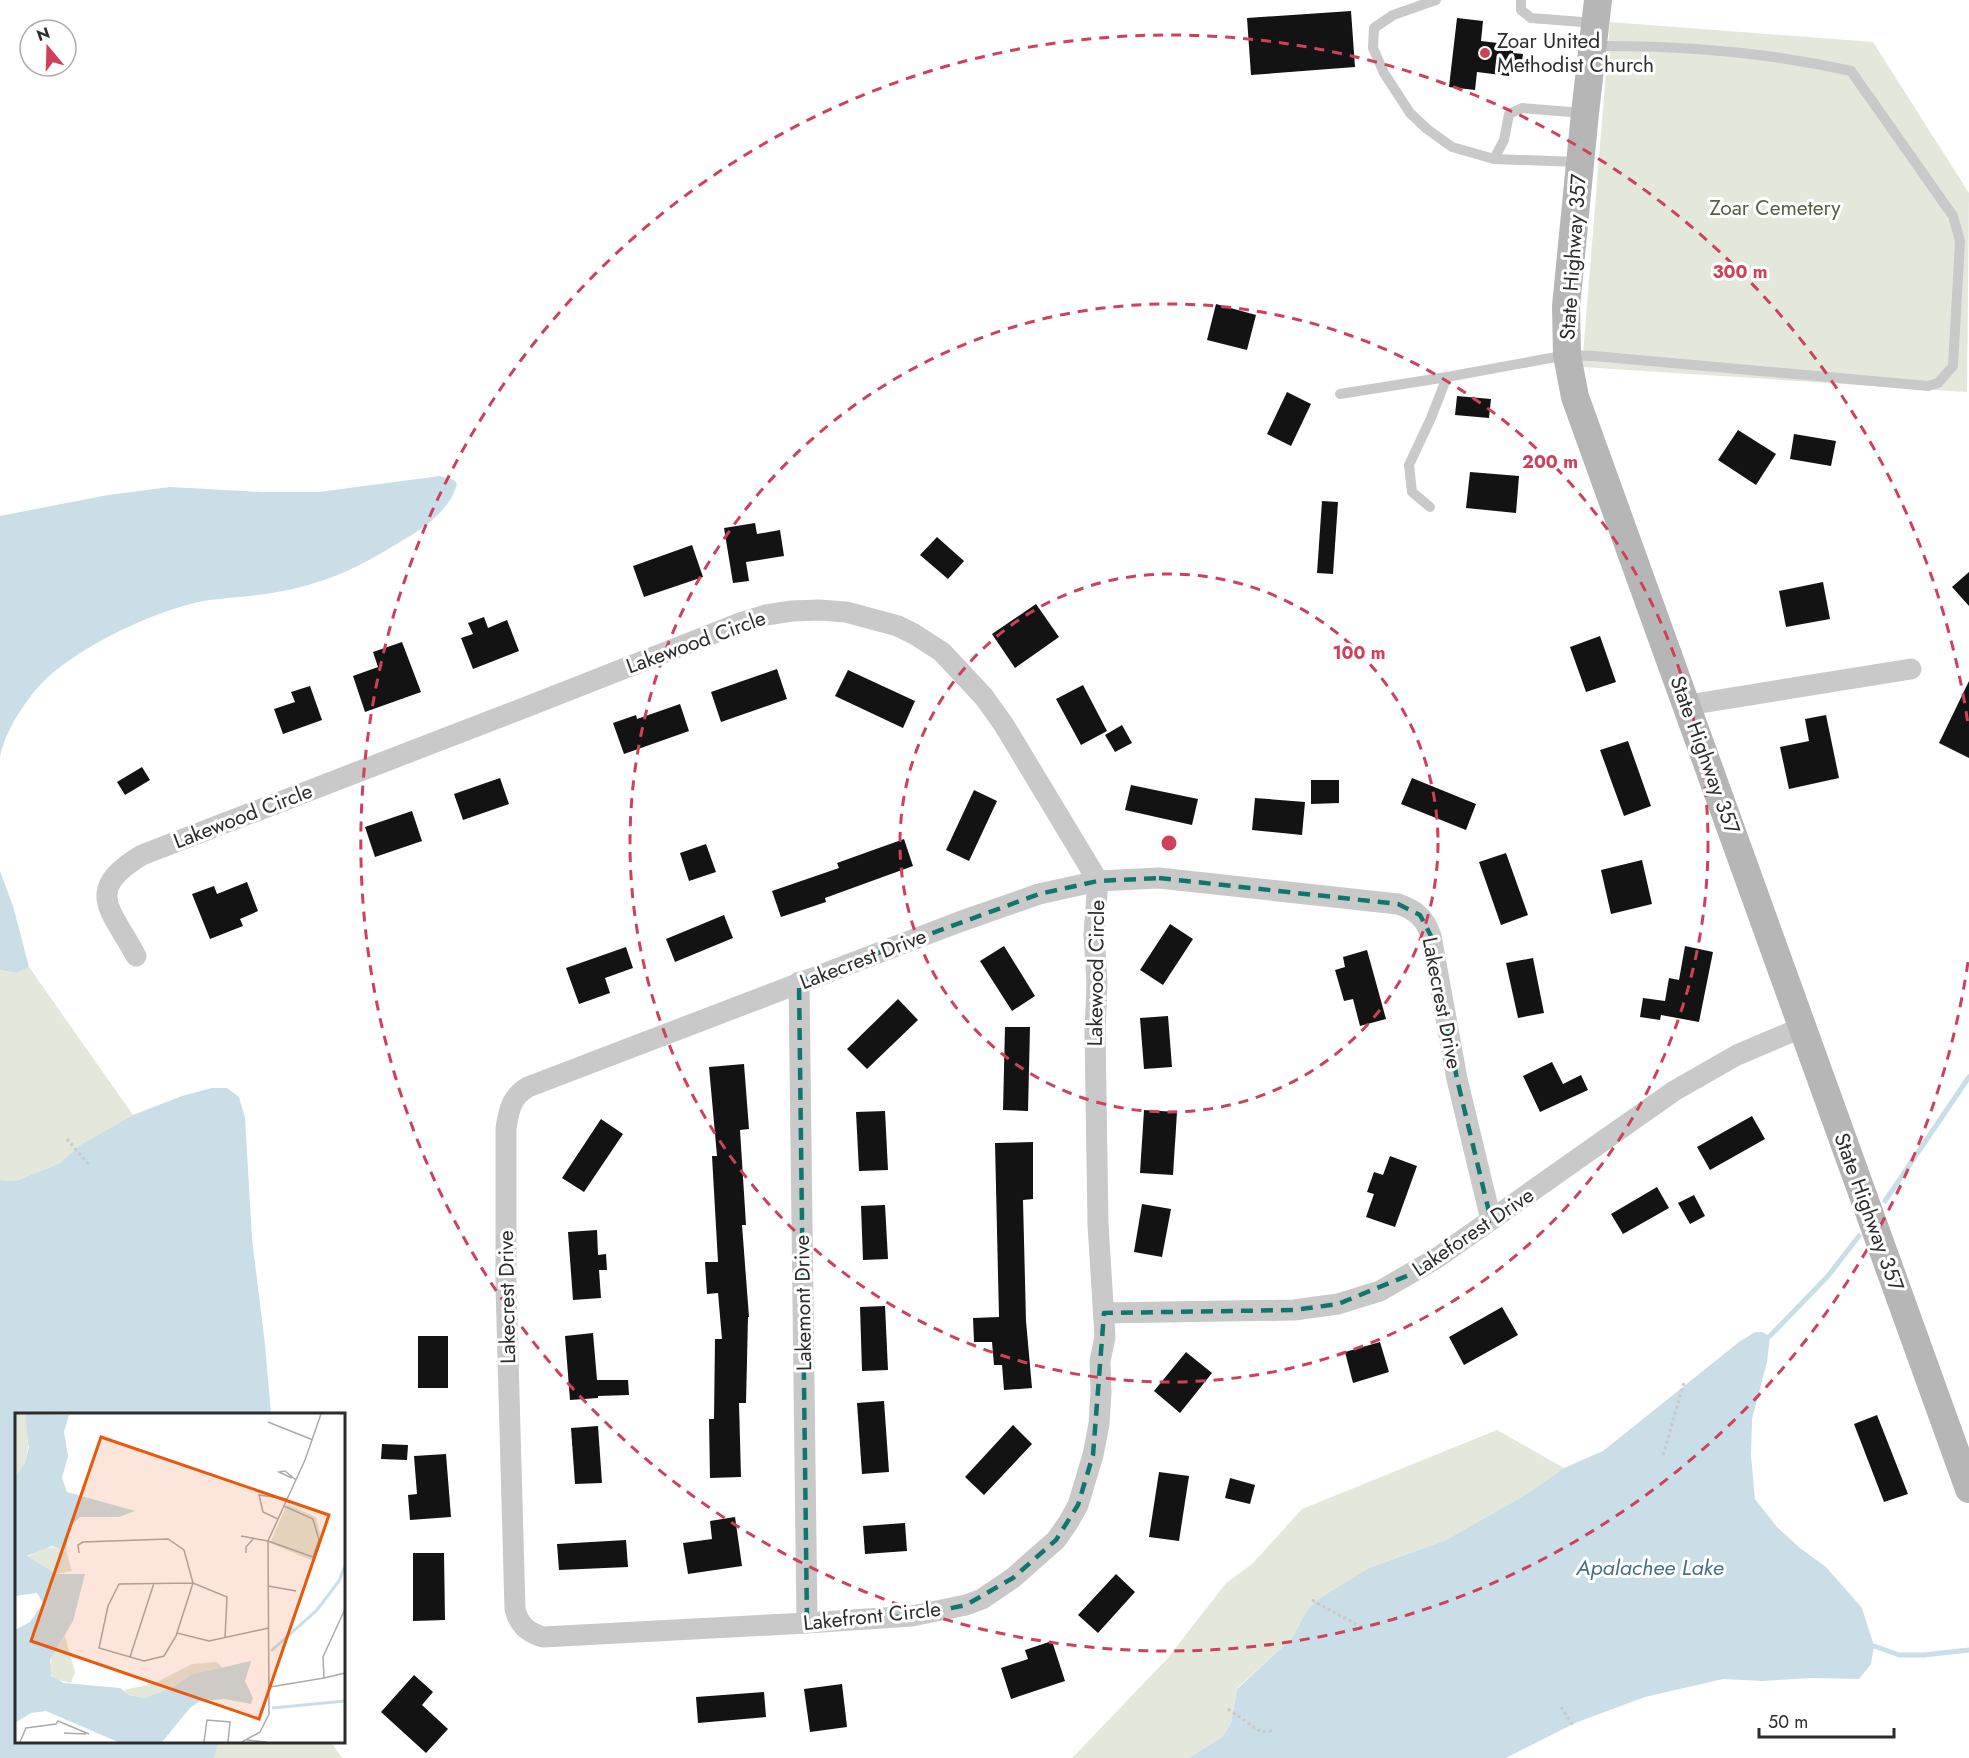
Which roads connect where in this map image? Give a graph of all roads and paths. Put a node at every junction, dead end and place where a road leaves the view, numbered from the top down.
1 (1436, 0) edge
2 (1521, 0) edge
3 (1595, 23) edge
4 (1585, 114) junction
5 (1494, 159) junction
6 (1580, 162) junction
7 (1567, 355) junction
8 (1447, 377) junction
9 (1340, 394) dead end
10 (1430, 507) dead end
11 (1911, 669) dead end
12 (1688, 705) junction
13 (1098, 881) junction
14 (136, 956) dead end
15 (799, 982) junction
16 (1803, 1026) junction
17 (66, 1139) dead end
18 (89, 1165) dead end
19 (1491, 1220) junction
20 (1104, 1313) junction
21 (1684, 1383) dead end
22 (1663, 1455) dead end
23 (1968, 1484) edge
24 (1312, 1600) dead end
25 (515, 1609) joint
26 (807, 1623) junction
27 (1365, 1629) dead end
28 (1560, 1707) dead end
29 (1228, 1709) dead end
30 (1574, 1727) dead end
31 (1273, 1731) dead end

1 - 5 lane
2 - 3 lane
3 - 4 main road, State Highway 357
3 - 7 lane
4 - 5 lane
4 - 6 main road, State Highway 357
5 - 6 lane
6 - 7 main road, State Highway 357
7 - 8 lane
7 - 12 main road, State Highway 357
8 - 9 lane
8 - 10 lane
11 - 12 street
12 - 16 main road, State Highway 357
13 - 14 street, Lakewood Circle
13 - 15 street, Lakecrest Drive
13 - 19 street, Lakecrest Drive
13 - 20 street, Lakewood Circle
15 - 25 street, Lakecrest Drive
15 - 26 street, Lakemont Drive
16 - 19 street, Lakeforest Drive
16 - 23 main road, State Highway 357
17 - 18 path
19 - 20 street, Lakeforest Drive
20 - 26 street, Lakefront Circle
21 - 22 path
24 - 27 path
25 - 26 street, Lakefront Circle
28 - 30 path
29 - 31 path

